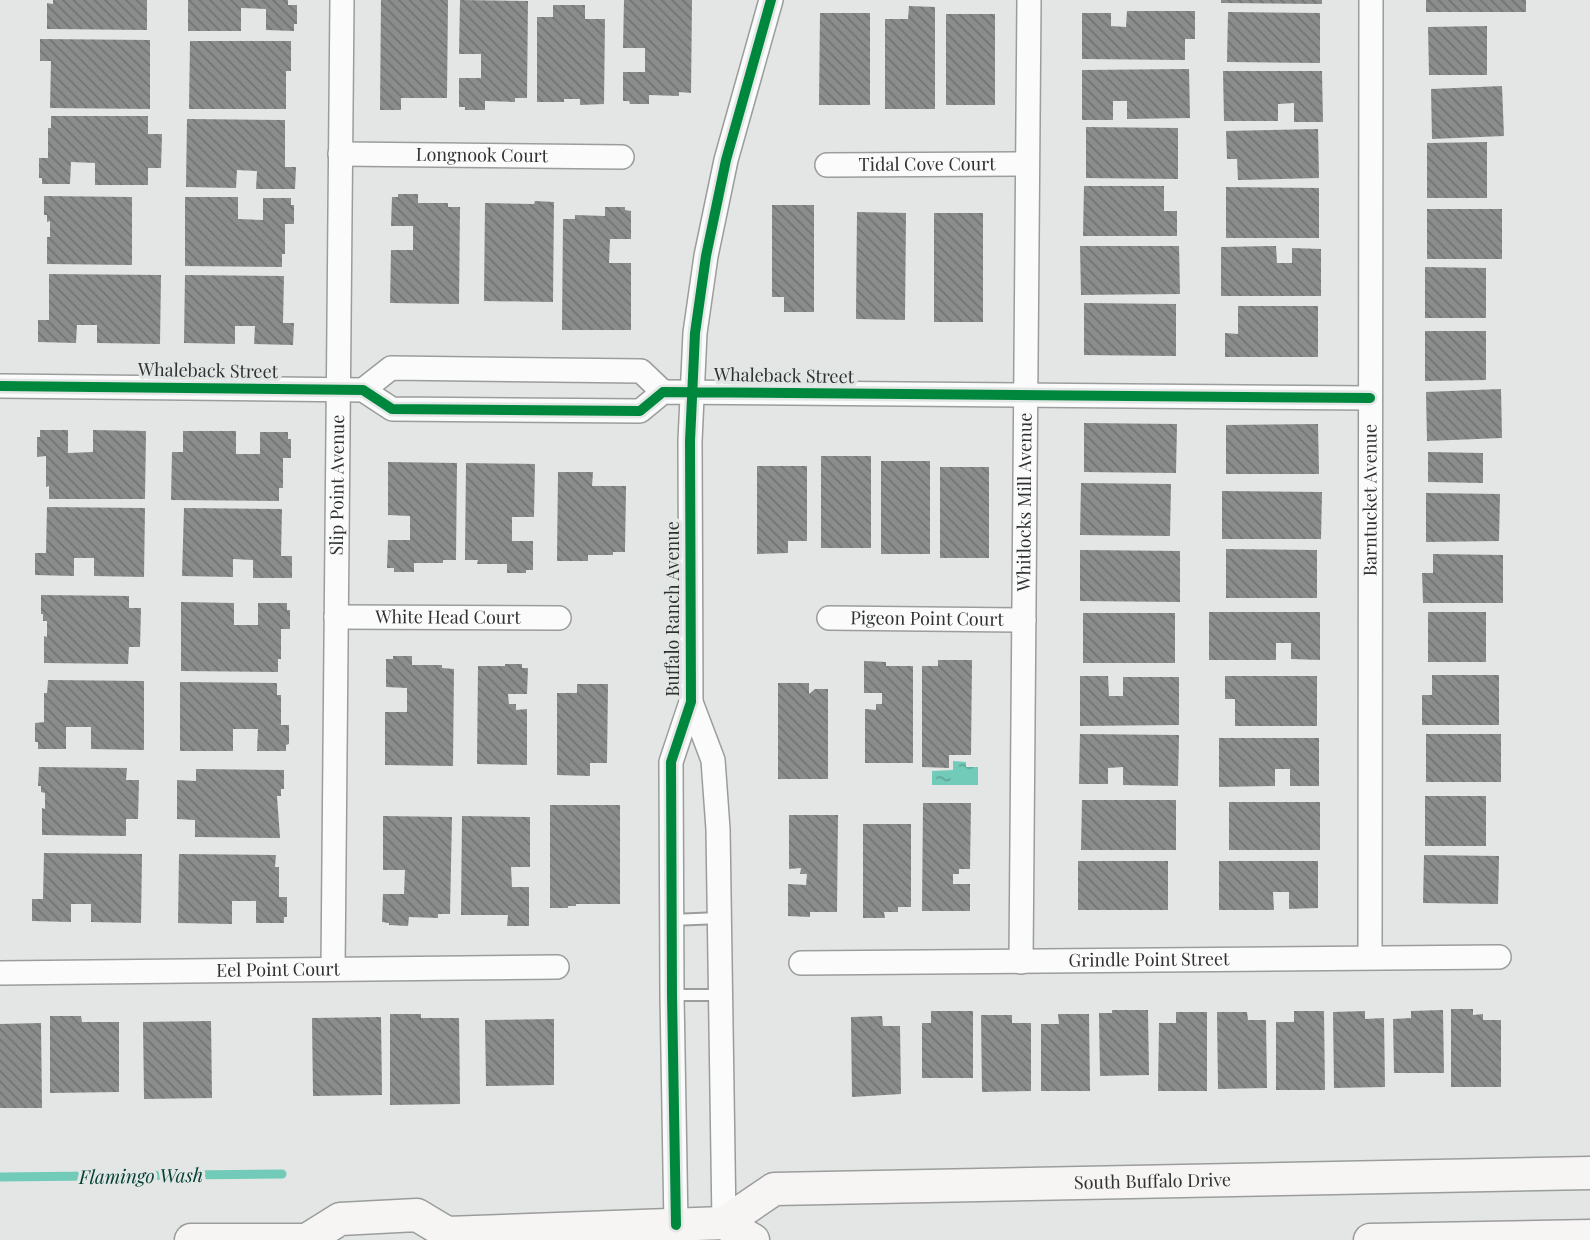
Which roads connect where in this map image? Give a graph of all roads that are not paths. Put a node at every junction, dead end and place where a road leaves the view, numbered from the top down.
1 (342, 0) edge
2 (771, 0) edge
3 (1029, 0) edge
4 (1371, 0) edge
5 (340, 154) junction
6 (622, 157) dead end
7 (1027, 164) junction
8 (827, 165) dead end
9 (0, 386) edge
10 (338, 390) junction
11 (363, 390) junction
12 (663, 392) junction
13 (692, 393) junction
14 (1025, 396) junction
15 (1370, 398) junction
16 (336, 617) junction
17 (559, 618) dead end
18 (829, 618) dead end
19 (1024, 620) junction
20 (691, 702) junction
21 (720, 918) junction
22 (671, 920) junction
23 (1370, 957) junction
24 (1499, 957) dead end
25 (1021, 962) junction
26 (801, 963) dead end
27 (557, 967) dead end
28 (333, 968) junction
29 (0, 973) edge
30 (672, 995) junction
31 (722, 995) junction
32 (1590, 1173) edge
33 (724, 1223) junction
34 (676, 1225) junction
35 (1590, 1236) edge
36 (443, 1237) edge
37 (309, 1239) edge
38 (191, 1240) edge
39 (753, 1240) edge
40 (1370, 1240) edge

1 - 5 street, Slip Point Avenue
2 - 13 street, Buffalo Ranch Avenue
3 - 7 street, Whitlocks Mill Avenue
4 - 15 street, Barntucket Avenue
5 - 6 street, Longnook Court
5 - 10 street, Slip Point Avenue
7 - 8 street, Tidal Cove Court
7 - 14 street, Whitlocks Mill Avenue
9 - 10 street, Whaleback Street
10 - 11 street, Whaleback Street
10 - 16 street, Slip Point Avenue
11 - 12 street
11 - 12 street
12 - 13 street, Whaleback Street
13 - 14 street, Whaleback Street
13 - 20 street, Buffalo Ranch Avenue
14 - 15 street, Whaleback Street
14 - 19 street, Whitlocks Mill Avenue
15 - 23 street, Barntucket Avenue
16 - 17 street, White Head Court
16 - 28 street, Slip Point Avenue
18 - 19 street, Pigeon Point Court
19 - 25 street, Whitlocks Mill Avenue
20 - 21 street, Buffalo Ranch Avenue
20 - 22 street, Buffalo Ranch Avenue
21 - 22 lane
21 - 31 street, Buffalo Ranch Avenue
22 - 30 street, Buffalo Ranch Avenue
23 - 24 street, Grindle Point Street
23 - 25 street, Grindle Point Street
25 - 26 street, Grindle Point Street
27 - 28 street, Eel Point Court
28 - 29 street, Eel Point Court
30 - 31 lane
30 - 34 street, Buffalo Ranch Avenue
31 - 33 street, Buffalo Ranch Avenue
32 - 33 main road, South Buffalo Drive
33 - 34 main road
33 - 39 main road
34 - 36 main road
35 - 40 main road
36 - 37 main road
37 - 38 main road

